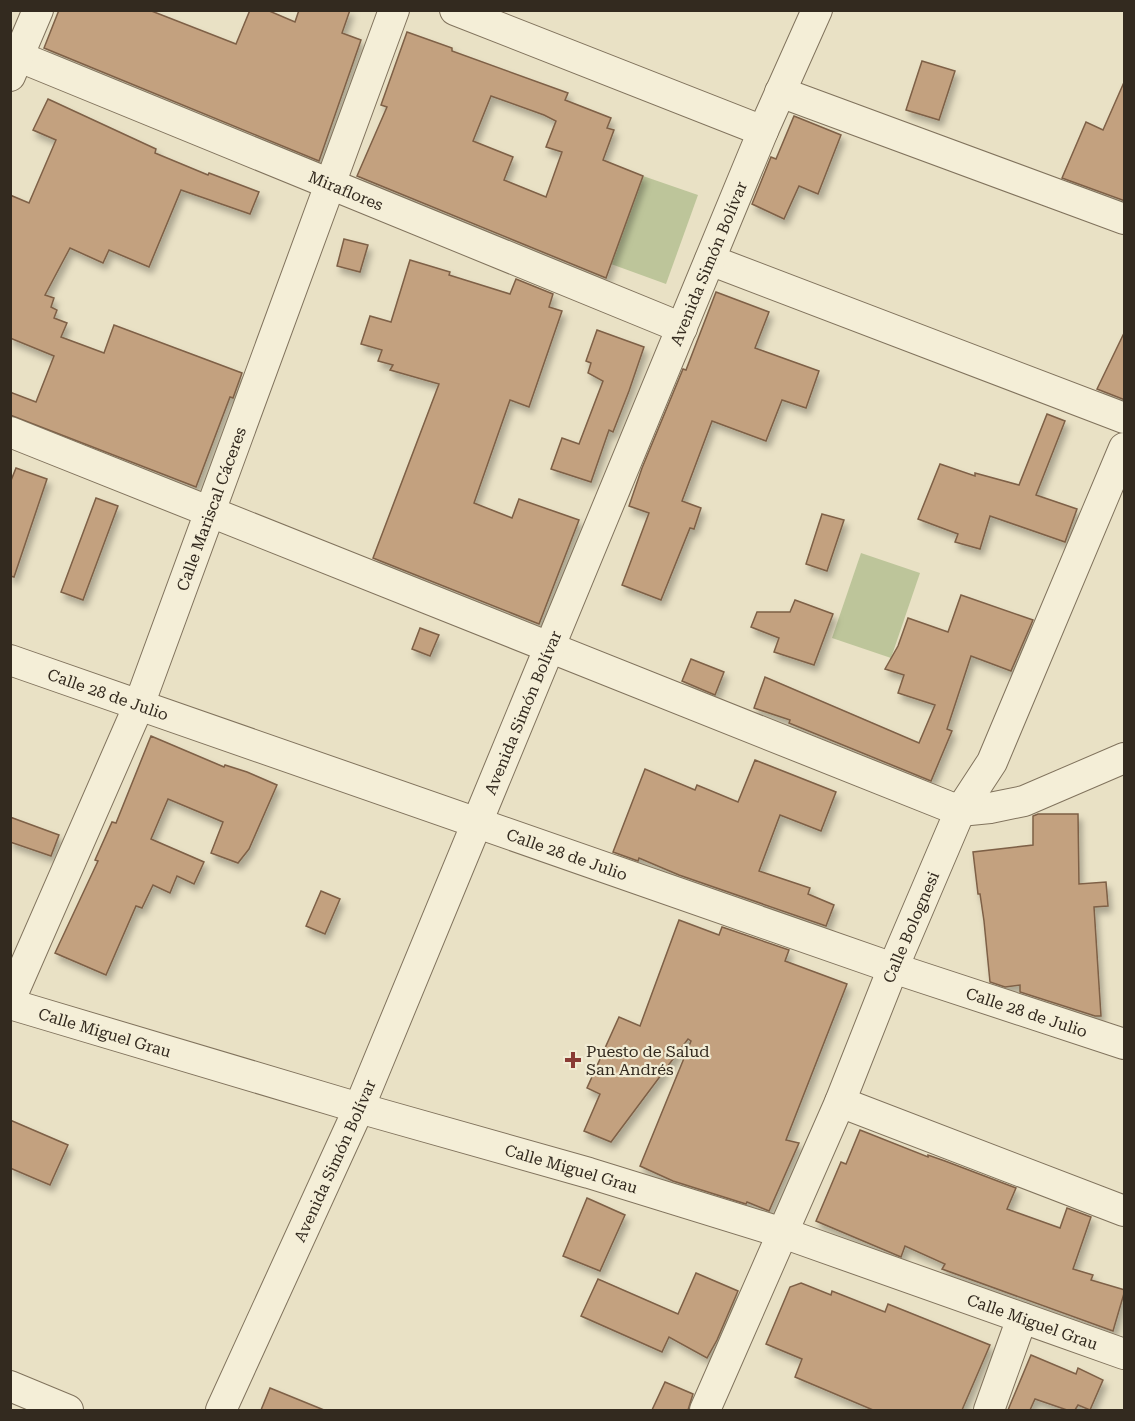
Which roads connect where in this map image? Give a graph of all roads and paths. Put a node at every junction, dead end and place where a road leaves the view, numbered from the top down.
1 (38, 10) edge
2 (394, 10) edge
3 (455, 10) edge
4 (817, 10) edge
5 (13, 62) edge
6 (780, 92) junction
7 (763, 131) junction
8 (330, 184) junction
9 (1125, 219) edge
10 (710, 260) junction
11 (682, 328) junction
12 (1125, 418) edge
13 (10, 432) edge
14 (1125, 447) edge
15 (210, 512) junction
16 (550, 647) junction
17 (10, 660) edge
18 (139, 705) junction
19 (1125, 758) edge
20 (960, 811) junction
21 (477, 823) junction
22 (893, 968) junction
23 (10, 1002) edge
24 (1125, 1044) edge
25 (840, 1102) junction
26 (359, 1108) junction
27 (1125, 1211) edge
28 (783, 1233) junction
29 (1022, 1318) junction
30 (1125, 1354) edge
31 (10, 1386) edge
32 (68, 1410) edge
33 (221, 1410) edge
34 (705, 1410) edge
35 (989, 1410) edge

1 - 5 street
2 - 8 street, Calle Mariscal Cáceres
3 - 7 street
4 - 6 street, Avenida Simón Bolívar
5 - 8 street, Miraflores
6 - 7 street, Avenida Simón Bolívar
6 - 9 street
7 - 10 street, Avenida Simón Bolívar
8 - 11 street, Miraflores
8 - 15 street, Calle Mariscal Cáceres
10 - 11 street, Avenida Simón Bolívar
10 - 12 street
11 - 16 street, Avenida Simón Bolívar
13 - 15 street
14 - 20 street, Calle Bolognesi
15 - 16 street
15 - 18 street, Calle Mariscal Cáceres
16 - 20 street
16 - 21 street, Avenida Simón Bolívar
17 - 18 street, Calle 28 de Julio
18 - 21 street, Calle 28 de Julio
18 - 23 street, Calle Mariscal Cáceres
19 - 20 street
20 - 22 street, Calle Bolognesi
21 - 22 street, Calle 28 de Julio
21 - 26 street, Avenida Simón Bolívar
22 - 24 street, Calle 28 de Julio
22 - 25 street, Calle Bolognesi
23 - 26 street, Calle Miguel Grau
25 - 27 street
25 - 28 street, Calle Bolognesi
26 - 28 street, Calle Miguel Grau
26 - 33 street, Avenida Simón Bolívar
28 - 29 street, Calle Miguel Grau
28 - 34 street, Calle Bolognesi
29 - 30 street, Calle Miguel Grau
29 - 35 street
31 - 32 street

